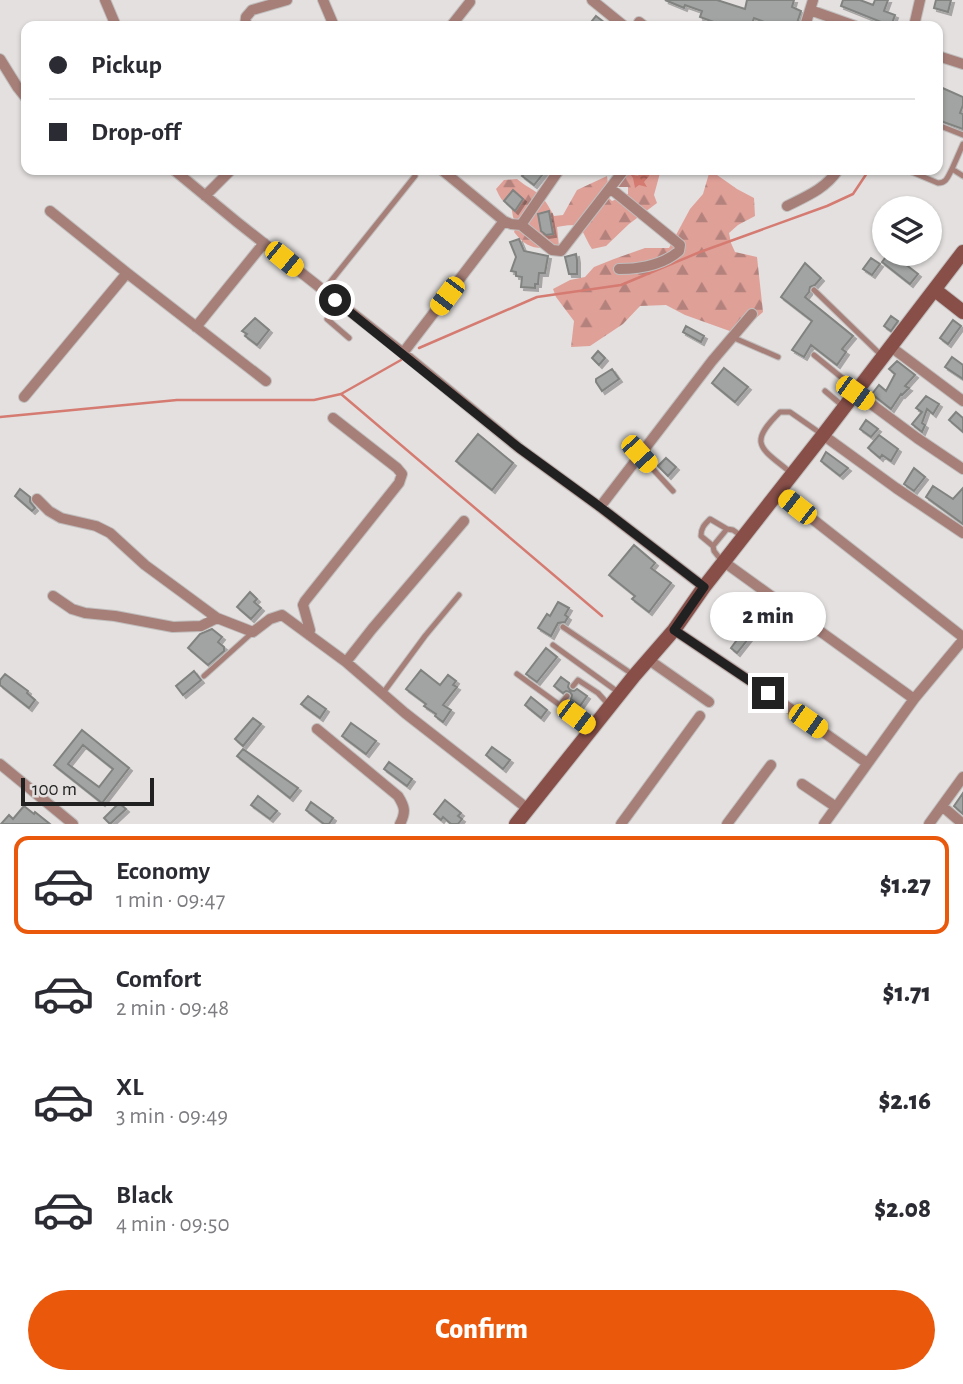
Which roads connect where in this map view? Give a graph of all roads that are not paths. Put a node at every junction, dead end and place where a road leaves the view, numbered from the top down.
1 (105, 0) edge
2 (287, 0) edge
3 (323, 0) edge
4 (592, 0) edge
5 (920, 0) edge
6 (470, 2) dead end
7 (811, 5) edge
8 (113, 21) edge
9 (246, 21) edge
10 (332, 21) edge
11 (455, 21) edge
12 (618, 21) edge
13 (845, 21) edge
14 (915, 21) edge
15 (943, 58) edge
16 (0, 59) edge
17 (963, 64) edge
18 (21, 92) edge
19 (943, 127) edge
20 (963, 135) edge
21 (963, 144) edge
22 (952, 169) junction
23 (180, 175) edge
24 (226, 175) edge
25 (448, 175) edge
26 (556, 175) edge
27 (620, 175) edge
28 (834, 175) edge
29 (919, 175) edge
30 (415, 176) dead end
31 (963, 176) edge
32 (610, 188) junction
33 (205, 196) junction
34 (787, 206) dead end
35 (50, 211) dead end
36 (504, 220) junction
37 (521, 225) junction
38 (264, 243) junction
39 (963, 252) edge
40 (619, 269) dead end
41 (127, 274) junction
42 (323, 290) junction
43 (814, 290) dead end
44 (935, 290) junction
45 (335, 300) junction
46 (963, 312) edge
47 (752, 314) dead end
48 (196, 327) junction
49 (733, 337) junction
50 (349, 338) dead end
51 (887, 352) junction
52 (403, 353) junction
53 (814, 355) dead end
54 (778, 357) dead end
55 (266, 382) dead end
56 (825, 391) dead end
57 (856, 391) junction
58 (24, 397) dead end
59 (963, 401) edge
60 (844, 407) junction
61 (333, 418) dead end
62 (823, 435) junction
63 (639, 454) junction
64 (963, 470) edge
65 (793, 474) junction
66 (673, 491) dead end
67 (778, 492) junction
68 (37, 499) dead end
69 (600, 507) junction
70 (464, 521) dead end
71 (727, 529) junction
72 (963, 533) edge
73 (743, 537) junction
74 (713, 546) junction
75 (724, 562) junction
76 (704, 587) junction
77 (459, 595) dead end
78 (53, 596) dead end
79 (217, 618) junction
80 (563, 627) dead end
81 (674, 630) junction
82 (253, 632) junction
83 (309, 635) junction
84 (963, 639) edge
85 (552, 645) dead end
86 (649, 660) junction
87 (346, 662) junction
88 (517, 674) dead end
89 (204, 676) dead end
90 (634, 676) junction
91 (573, 686) dead end
92 (383, 693) junction
93 (620, 694) junction
94 (566, 696) dead end
95 (914, 699) junction
96 (709, 702) dead end
97 (560, 705) junction
98 (610, 706) junction
99 (700, 716) dead end
100 (317, 729) dead end
101 (592, 729) junction
102 (867, 763) junction
103 (0, 764) edge
104 (771, 765) dead end
105 (963, 777) edge
106 (802, 784) dead end
107 (942, 806) junction
108 (836, 807) junction
109 (528, 809) junction
110 (74, 824) edge
111 (400, 824) edge
112 (516, 824) edge
113 (621, 824) edge
114 (727, 824) edge
115 (824, 824) edge
116 (929, 824) edge
117 (963, 824) edge

1 - 8 street
2 - 9 street
3 - 10 street
4 - 12 street
5 - 14 street
6 - 11 street
7 - 13 street
15 - 17 street
16 - 18 street
19 - 20 lane
21 - 22 lane
22 - 29 lane
22 - 31 lane
23 - 33 street
24 - 33 street
25 - 36 street
26 - 37 street
27 - 32 street
28 - 34 street
30 - 42 lane
32 - 37 street
32 - 40 street
33 - 38 street
35 - 41 street
36 - 37 street
36 - 52 street
38 - 42 street
38 - 48 street
39 - 44 street
41 - 48 street
41 - 58 street
42 - 45 street
43 - 51 lane
44 - 46 street
44 - 51 street
45 - 50 lane
45 - 52 street
47 - 49 street
48 - 55 street
49 - 54 lane
49 - 63 street
51 - 57 street
51 - 59 street
52 - 69 street
53 - 57 lane
56 - 60 lane
57 - 60 street
57 - 64 street
60 - 62 street
61 - 83 street
62 - 65 street
62 - 65 lane
62 - 72 street
63 - 66 lane
63 - 69 street
65 - 67 street
67 - 73 street
67 - 84 street
68 - 79 street
69 - 76 street
70 - 87 street
71 - 73 lane
71 - 74 lane
71 - 74 lane
73 - 75 street
74 - 75 lane
75 - 76 street
75 - 95 street
76 - 81 street
77 - 92 lane
78 - 79 street
79 - 82 street
80 - 90 lane
81 - 86 street
81 - 102 street
82 - 83 street
82 - 89 lane
83 - 87 street
84 - 95 street
85 - 93 lane
86 - 90 street
86 - 96 street
87 - 92 street
88 - 97 lane
90 - 93 street
91 - 98 lane
92 - 109 street
93 - 98 street
94 - 97 lane
95 - 102 street
97 - 101 lane
98 - 101 street
99 - 113 street
100 - 111 street
101 - 109 street
102 - 108 street
103 - 110 street
104 - 114 street
105 - 107 street
106 - 108 street
107 - 116 street
107 - 117 street
108 - 115 street
109 - 112 street

